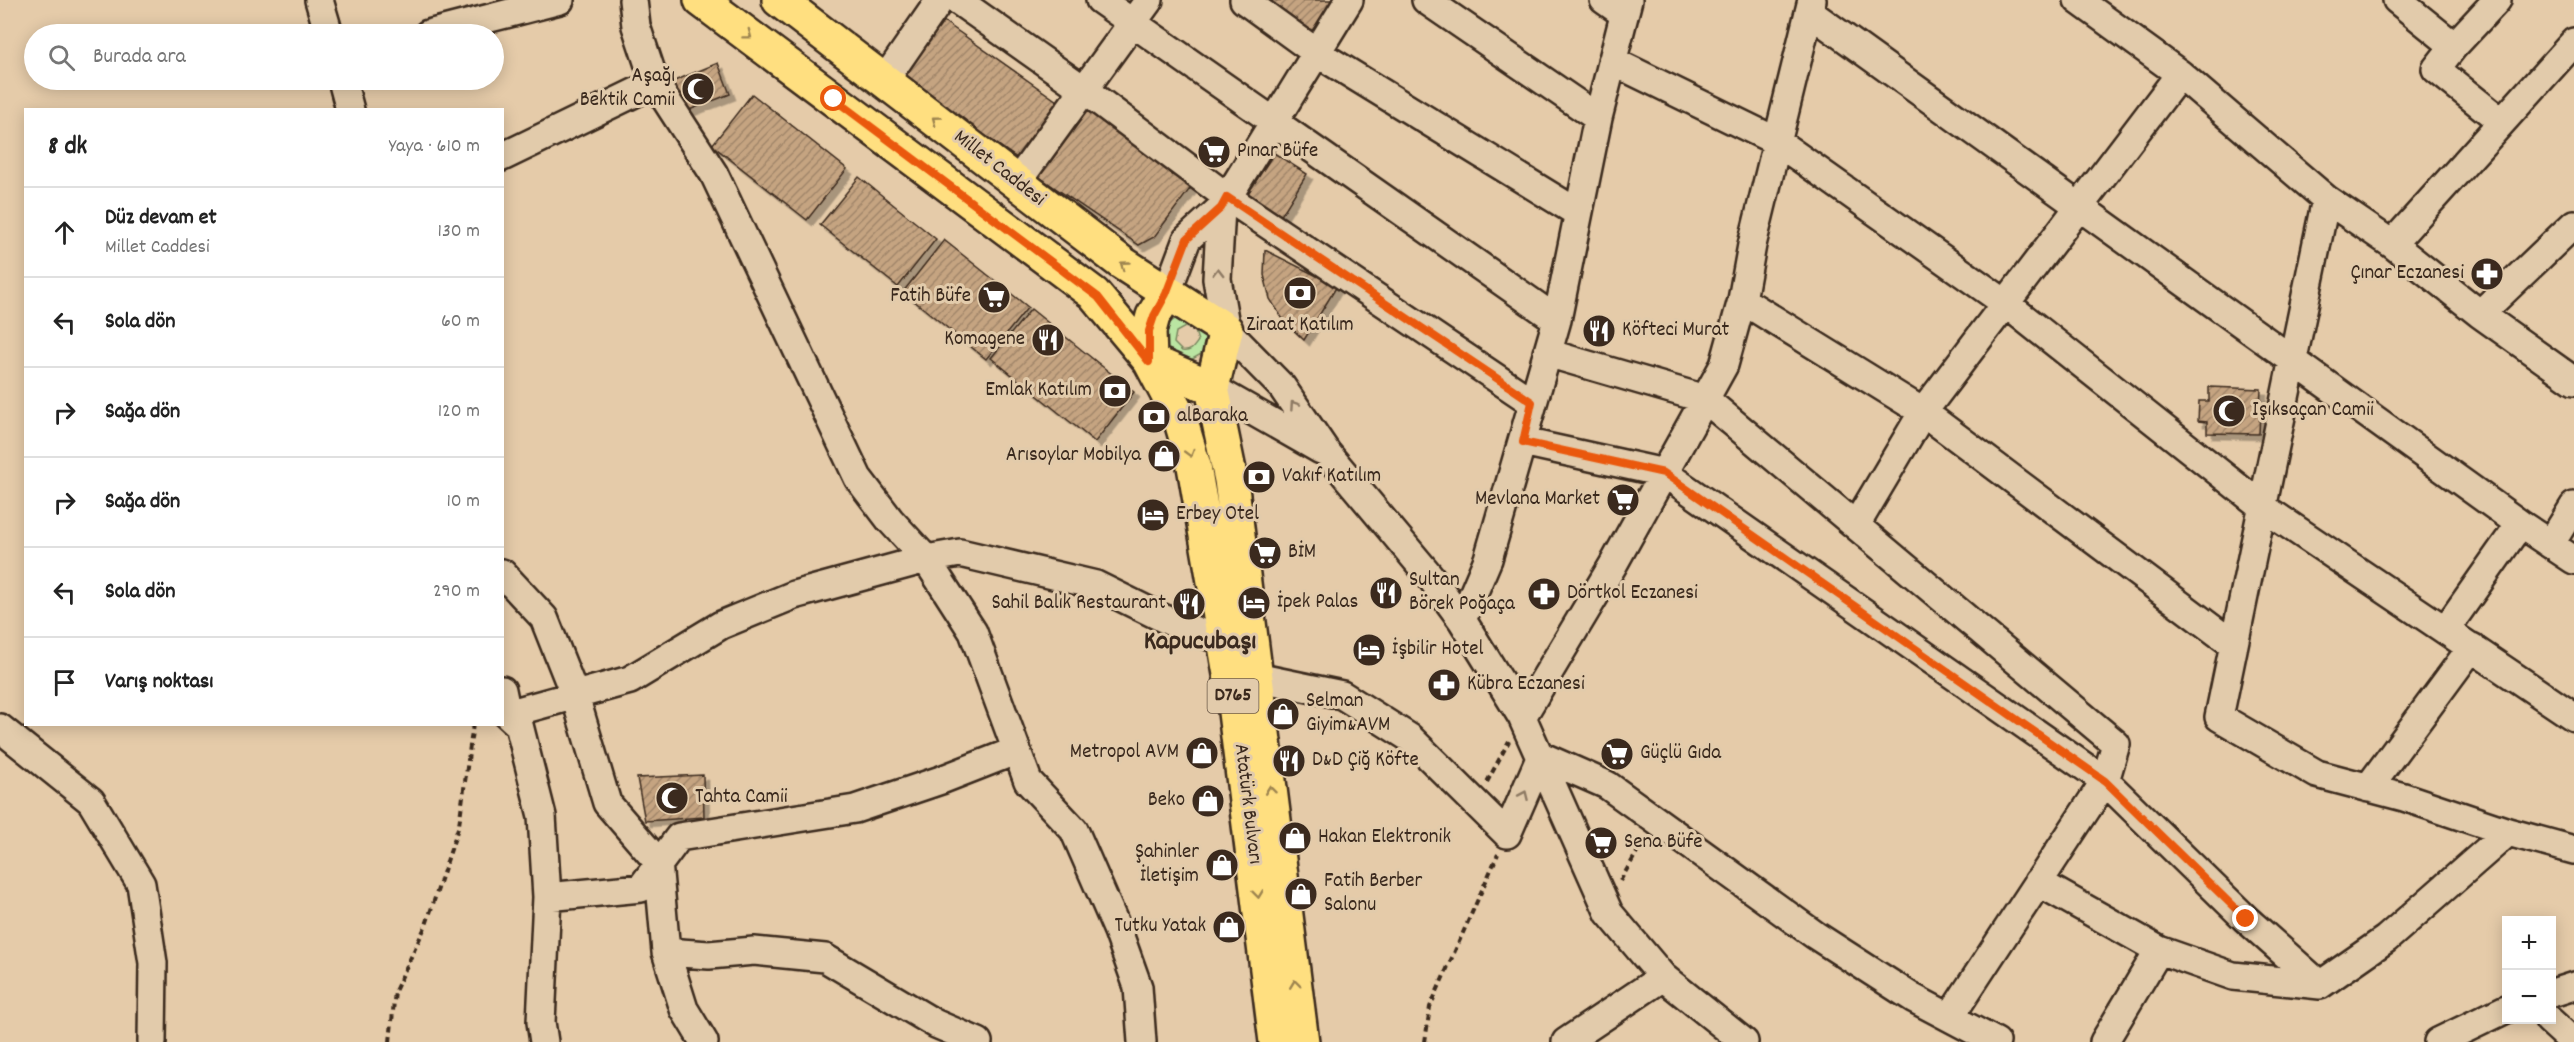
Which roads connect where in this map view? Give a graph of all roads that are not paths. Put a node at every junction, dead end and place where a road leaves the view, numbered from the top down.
1 (319, 0) edge
2 (560, 0) edge
3 (633, 0) edge
4 (701, 0) edge
5 (779, 0) edge
6 (940, 0) edge
7 (957, 0) edge
8 (1100, 0) edge
9 (1149, 0) edge
10 (1244, 0) edge
11 (1349, 0) edge
12 (1426, 0) edge
13 (2078, 0) edge
14 (2397, 0) edge
15 (2497, 0) edge
16 (1618, 5) edge
17 (1810, 6) edge
18 (1132, 21) junction
19 (326, 24) edge
20 (467, 24) edge
21 (2574, 42) edge
22 (2454, 46) junction
23 (1317, 53) junction
24 (1612, 61) junction
25 (2180, 74) junction
26 (884, 81) junction
27 (655, 83) junction
28 (1083, 89) junction
29 (345, 90) edge
30 (349, 108) edge
31 (1598, 118) junction
32 (1274, 121) junction
33 (2502, 122) junction
34 (1776, 141) junction
35 (504, 156) edge
36 (1017, 182) junction
37 (2326, 199) junction
38 (1224, 203) junction
39 (2079, 208) junction
40 (1578, 213) junction
41 (2574, 224) edge
42 (2392, 244) junction
43 (1166, 294) junction
44 (1742, 300) junction
45 (2005, 303) junction
46 (2480, 314) junction
47 (1557, 320) junction
48 (1226, 330) junction
49 (1547, 353) junction
50 (2291, 358) junction
51 (1149, 362) junction
52 (2574, 381) edge
53 (1212, 388) junction
54 (1705, 399) junction
55 (1532, 402) junction
56 (1923, 412) junction
57 (1523, 442) junction
58 (1327, 453) junction
59 (1664, 473) junction
60 (2574, 506) edge
61 (2264, 508) junction
62 (2520, 524) junction
63 (1856, 525) junction
64 (2551, 543) junction
65 (927, 558) junction
66 (2574, 560) edge
67 (504, 575) edge
68 (1462, 620) junction
69 (2446, 629) junction
70 (1226, 642) junction
71 (2234, 645) junction
72 (2472, 646) junction
73 (1256, 677) junction
74 (574, 696) junction
75 (505, 702) edge
76 (1522, 717) junction
77 (2574, 717) edge
78 (0, 728) edge
79 (1015, 751) junction
80 (1541, 756) junction
81 (2105, 781) junction
82 (2368, 788) junction
83 (2508, 832) junction
84 (2574, 850) edge
85 (658, 862) junction
86 (2038, 882) junction
87 (547, 897) junction
88 (2159, 950) junction
89 (666, 952) junction
90 (1663, 977) junction
91 (2320, 985) junction
92 (2574, 987) edge
93 (2556, 992) edge
94 (2502, 1011) edge
95 (1950, 1017) junction
96 (2553, 1024) edge
97 (1596, 1034) edge
98 (152, 1042) edge
99 (544, 1042) edge
100 (704, 1042) edge
101 (978, 1042) edge
102 (1142, 1042) edge
103 (1275, 1042) edge
104 (1302, 1042) edge
105 (1566, 1042) edge
106 (1744, 1042) edge
107 (1996, 1042) edge
108 (2104, 1042) edge
109 (2438, 1042) edge
110 (2572, 1042) edge

1 - 19 street
2 - 20 street
3 - 27 street
4 -> 51 main road, Millet Caddesi
5 - 26 main road, Millet Caddesi
6 - 26 street
7 - 28 street
8 - 18 street
9 - 18 street
10 - 23 street
11 - 23 street
12 - 31 street
13 - 25 street
14 - 22 street
15 - 22 street
16 - 24 street
17 - 34 street
17 - 39 street
18 - 28 street
18 - 32 street
21 - 33 street
22 - 33 street
23 - 32 street
23 - 40 street
24 - 31 street
24 - 34 street
25 - 37 street
25 - 39 street
36 -> 26 main road, Millet Caddesi
27 - 35 street
27 - 65 street
28 - 36 street
28 - 38 street
29 - 30 street
31 - 40 street
32 - 38 street
32 - 47 street
33 - 42 street
34 - 44 street
34 - 45 street
43 -> 36 main road, Millet Caddesi
37 - 42 street
37 - 50 street
38 - 43 street
48 -> 38 street
38 - 55 street
39 - 45 street
39 - 50 street
40 - 47 street
41 - 46 street
42 - 46 street
43 - 48 main road, Millet Caddesi
43 - 51 main road
44 - 54 street
44 - 56 street
45 - 56 street
45 - 61 street
46 - 52 street
47 - 49 street
48 - 53 main road
58 -> 48 street
49 - 54 street
49 - 55 street
50 - 61 street
50 - 62 street
51 - 53 main road, Millet Caddesi
51 -> 70 main road, Atatürk Bulvarı / D765
53 - 58 street
53 - 73 main road, Atatürk Bulvarı / D765
54 - 59 street
54 - 63 street
55 - 57 street
56 - 63 street
56 - 71 street
57 - 59 street
57 - 68 street
58 - 68 street
59 - 76 street
59 - 81 street
60 - 64 street
61 - 69 street
61 - 71 street
62 - 64 street
62 - 69 street
63 - 81 street
64 - 66 street
65 - 70 street
65 - 74 street
65 - 79 street
67 - 74 street
68 - 76 street
69 - 72 street
70 -> 103 main road, Atatürk Bulvarı / D765
71 - 82 street
72 - 77 street
72 - 82 street
73 -> 80 street
104 -> 73 main road, Atatürk Bulvarı / D765
74 - 75 street
74 - 85 street
75 - 87 street
76 - 80 street
78 - 98 street
79 - 85 street
79 - 102 street
80 - 90 street
80 - 95 street
81 - 86 street
81 - 91 street
82 - 83 street
83 - 84 street
83 - 91 street
85 - 87 street
85 - 89 street
86 - 88 street
86 - 95 street
87 - 99 street
88 - 91 street
88 - 108 street
89 - 100 street
89 - 101 street
90 - 97 street
90 - 106 street
92 - 93 street
94 - 109 street
95 - 107 street
96 - 110 street
97 - 105 street

